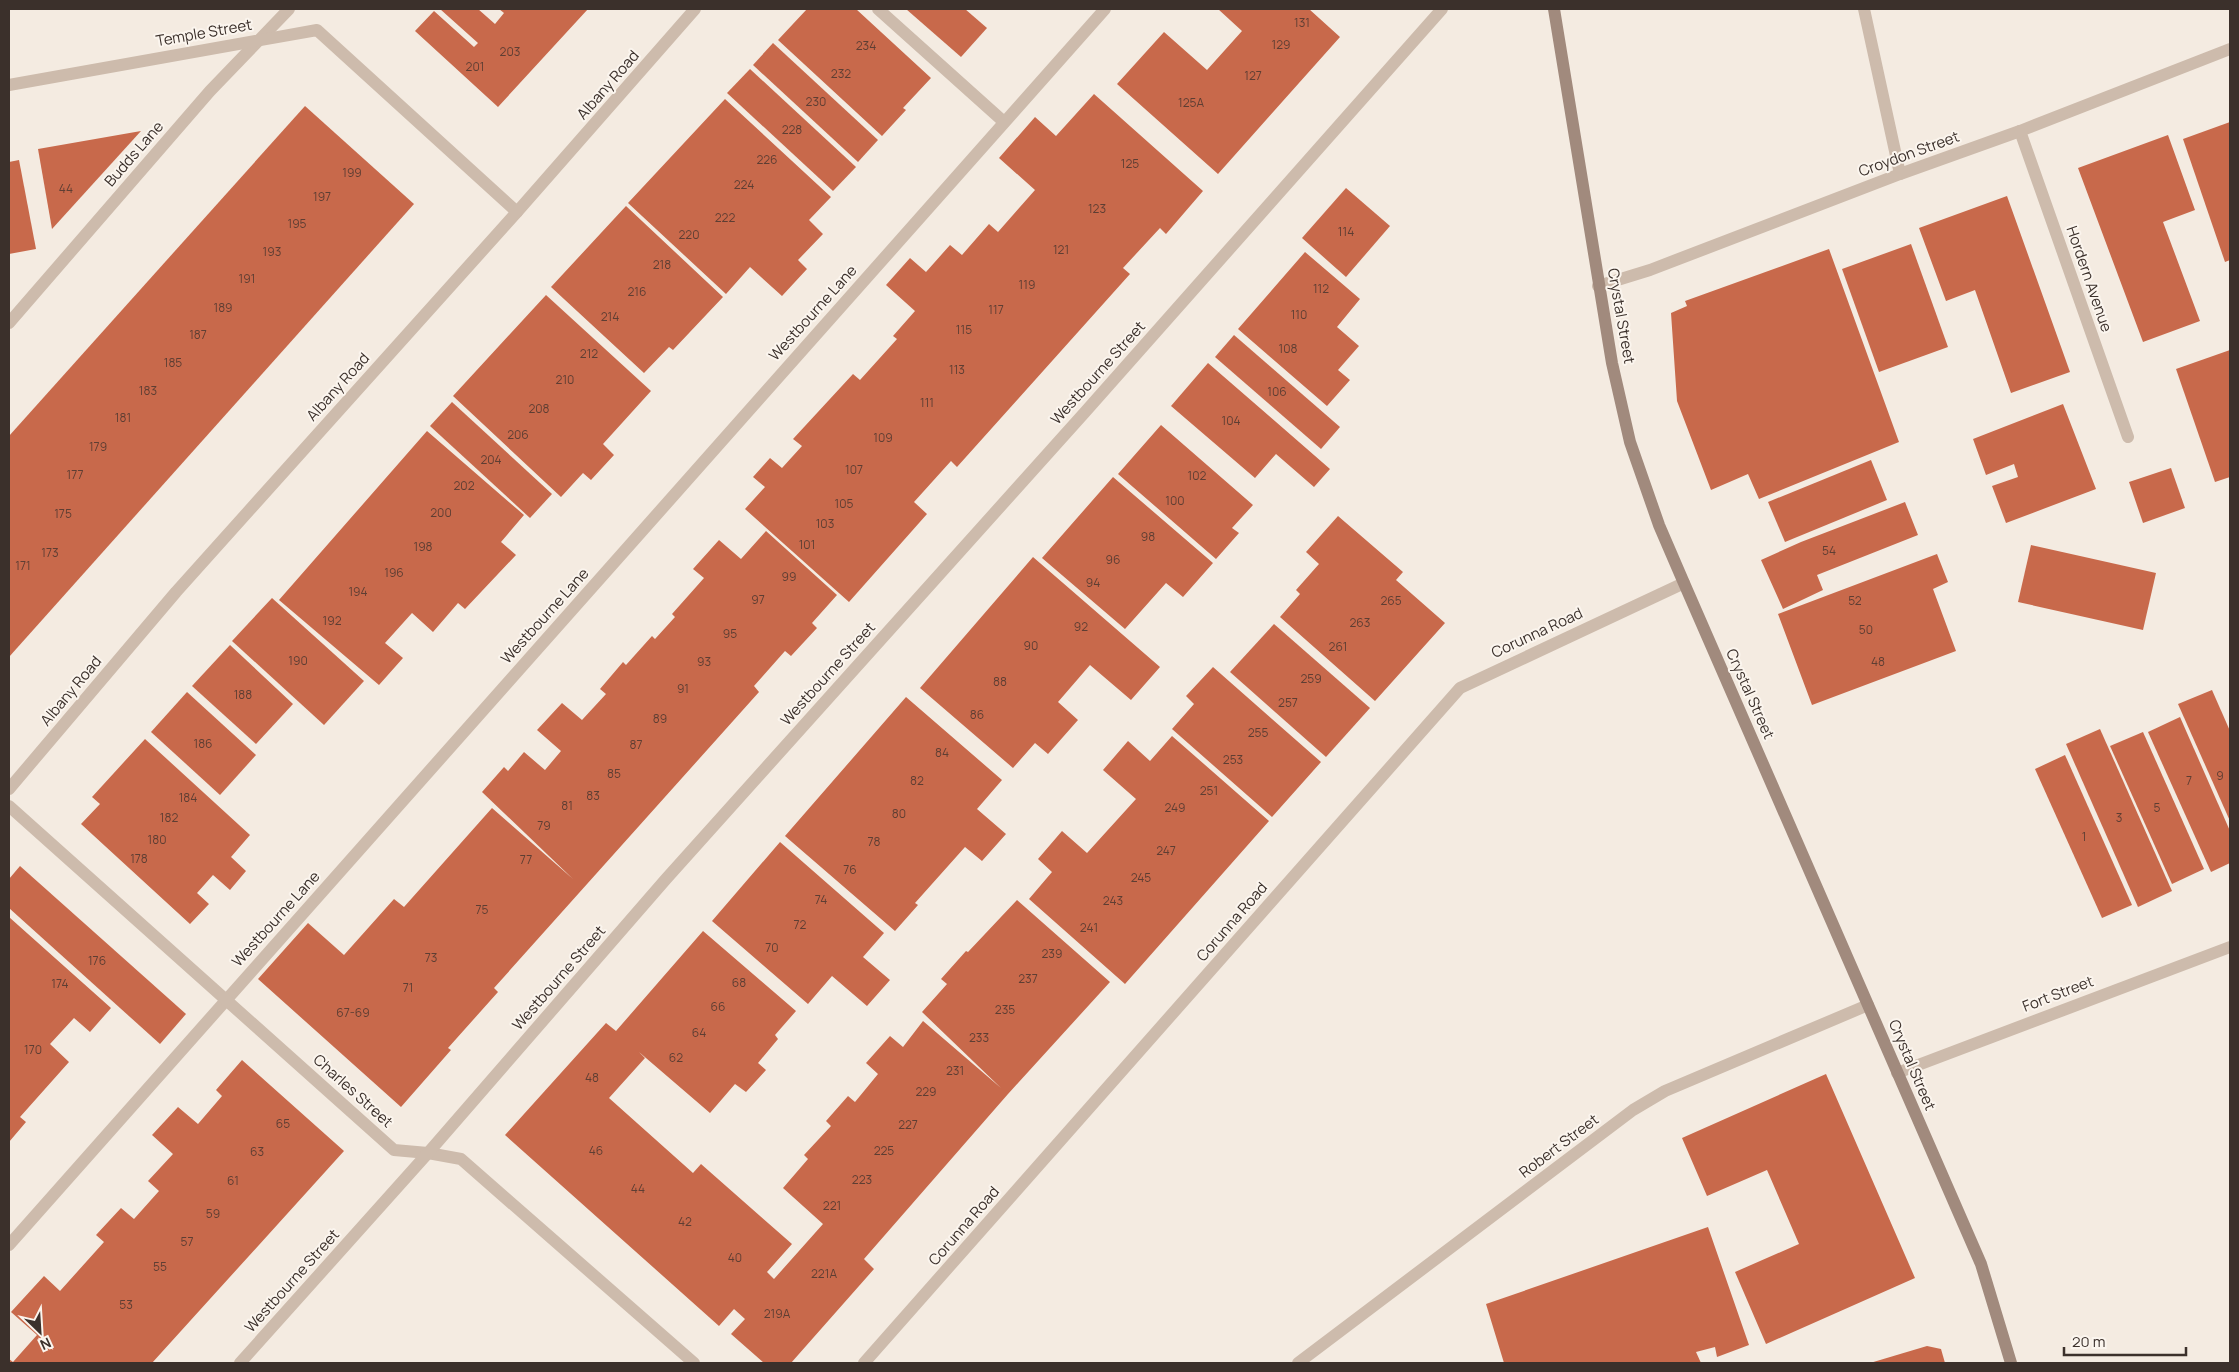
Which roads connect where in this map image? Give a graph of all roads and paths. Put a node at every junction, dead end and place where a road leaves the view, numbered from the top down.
1 (289, 9) edge
2 (695, 9) edge
3 (878, 9) edge
4 (1105, 9) edge
5 (1442, 9) edge
6 (1554, 9) edge
7 (1864, 9) edge
8 (259, 40) junction
9 (2230, 49) edge
10 (9, 84) edge
11 (1004, 122) junction
12 (2020, 131) junction
13 (1900, 174) junction
14 (517, 212) junction
15 (1598, 286) junction
16 (9, 323) edge
17 (2128, 437) dead end
18 (1684, 583) junction
19 (9, 789) edge
20 (9, 806) edge
21 (2230, 947) edge
22 (226, 1000) junction
23 (1868, 1004) junction
24 (1897, 1073) junction
25 (428, 1153) junction
26 (9, 1245) edge
27 (240, 1363) edge
28 (694, 1363) edge
29 (864, 1363) edge
30 (1298, 1363) edge
31 (2011, 1363) edge

1 - 8 street, Budds Lane
2 - 14 street, Albany Road
3 - 11 street
4 - 11 street, Westbourne Lane
5 - 25 street, Westbourne Street
6 - 15 main road, Crystal Street
7 - 13 street
8 - 10 street, Temple Street
8 - 14 street, Temple Street
8 - 16 street, Budds Lane
9 - 12 street, Croydon Street
11 - 22 street, Westbourne Lane
12 - 13 street, Croydon Street
12 - 17 street, Hordern Avenue
13 - 15 street, Croydon Street
14 - 19 street, Albany Road
15 - 18 main road, Crystal Street
18 - 23 main road, Crystal Street
18 - 29 street, Corunna Road
20 - 22 street, Charles Street
21 - 24 street, Fort Street
22 - 25 street, Charles Street
22 - 26 street, Westbourne Lane
23 - 24 main road, Crystal Street
23 - 30 street, Robert Street
24 - 31 main road, Crystal Street
25 - 27 street, Westbourne Street
25 - 28 street, Charles Street

